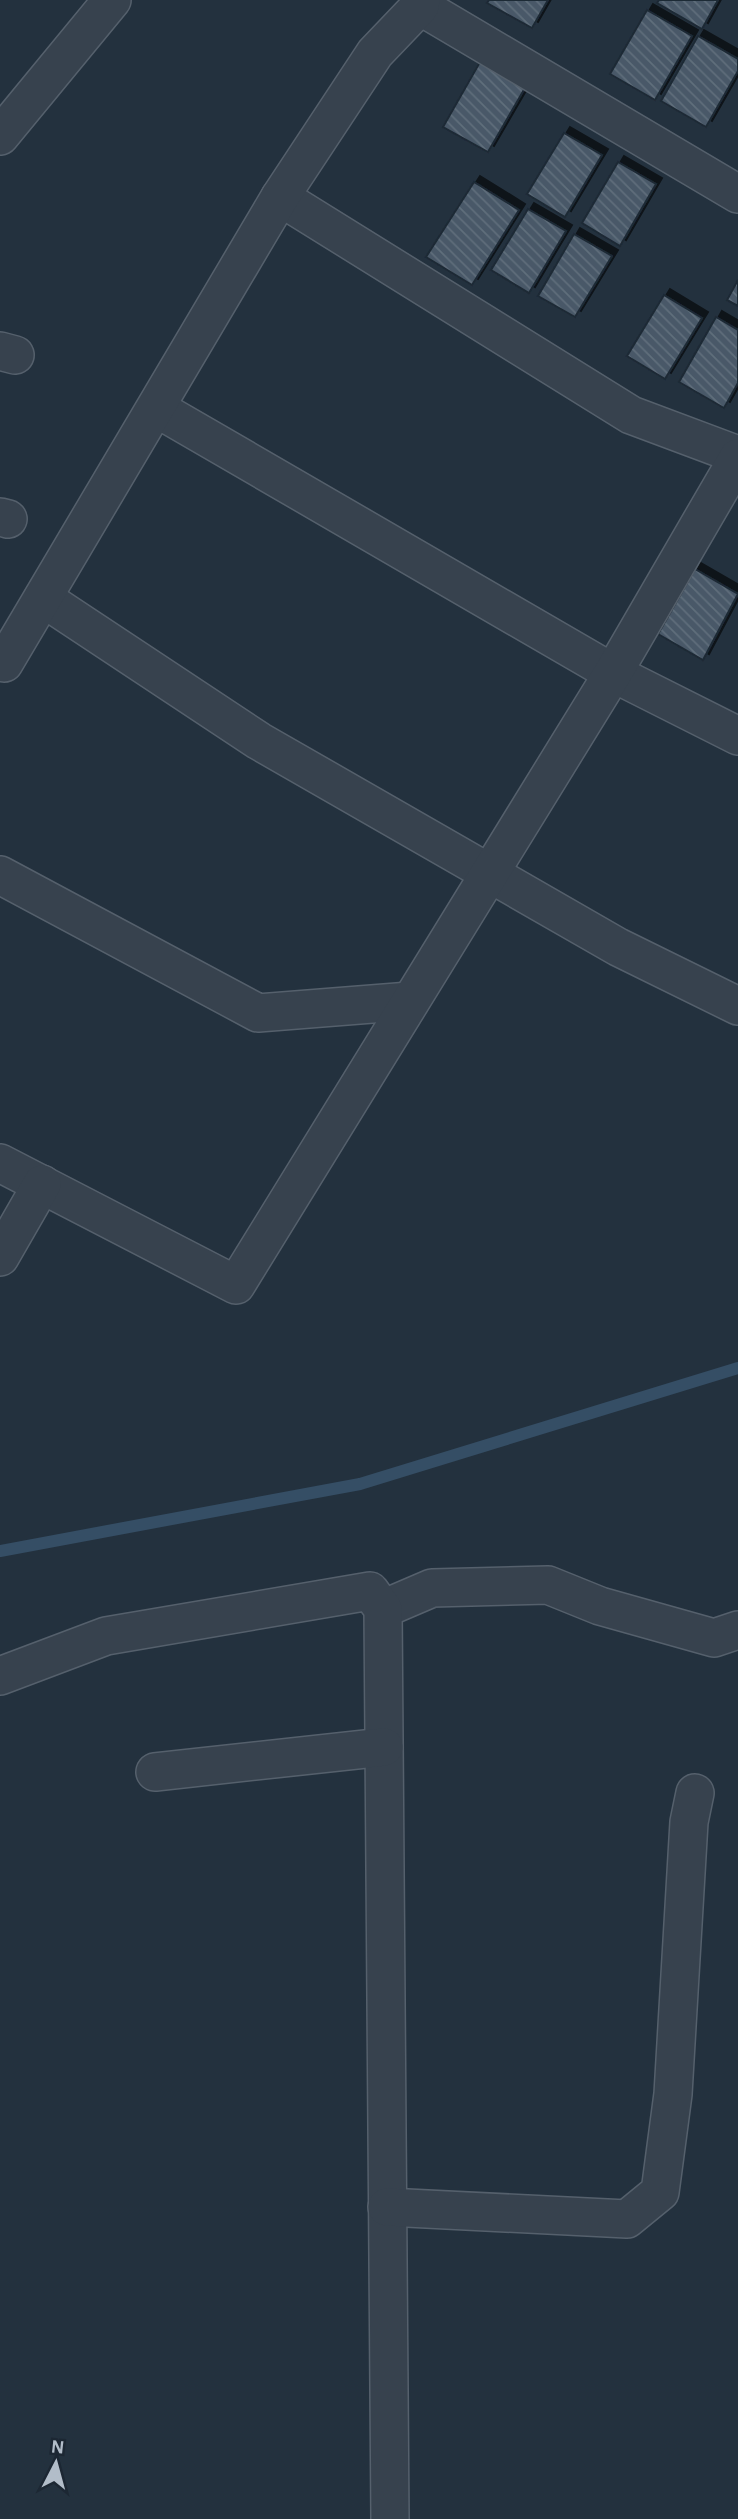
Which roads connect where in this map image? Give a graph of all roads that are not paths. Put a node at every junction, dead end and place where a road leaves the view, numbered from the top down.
1 (112, 0) edge
2 (421, 3) edge
3 (0, 136) edge
4 (738, 194) edge
5 (280, 197) junction
6 (156, 408) junction
7 (738, 457) edge
8 (43, 598) junction
9 (0, 662) edge
10 (613, 673) junction
11 (738, 736) edge
12 (489, 873) junction
13 (0, 875) edge
14 (410, 1001) junction
15 (738, 1006) edge
16 (0, 1163) edge
17 (42, 1184) junction
18 (0, 1257) edge
19 (383, 1609) junction
20 (738, 1630) edge
21 (0, 1676) edge
22 (384, 1747) junction
23 (155, 1772) dead end
24 (695, 1793) dead end
25 (387, 2207) junction
26 (390, 2519) edge

1 - 3 street
2 - 4 street
2 - 5 street
5 - 6 street
5 - 7 street
6 - 8 street
6 - 10 street
7 - 10 street
8 - 9 street
8 - 12 street
10 - 11 street
10 - 12 street
12 - 14 street
12 - 15 street
13 - 14 street
14 - 17 street
16 - 17 street
17 - 18 street
19 - 20 street
19 - 21 street
19 - 22 street
22 - 23 street
22 - 25 street
24 - 25 street
25 - 26 street

